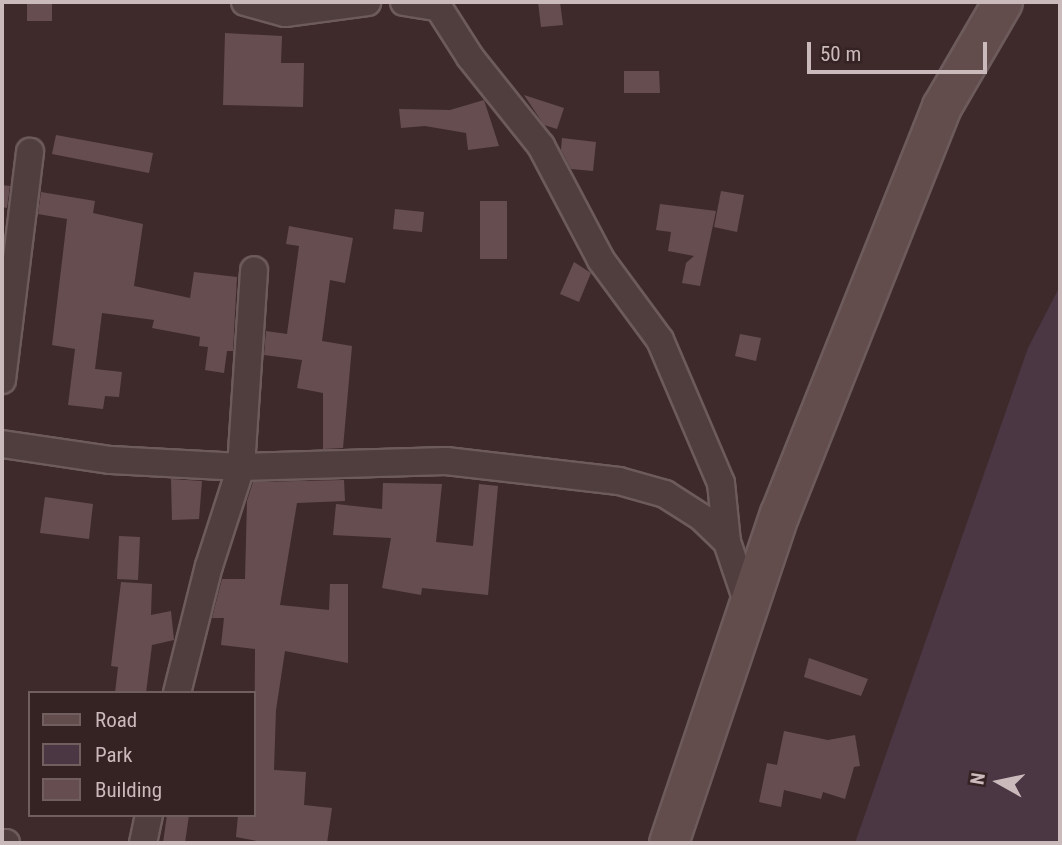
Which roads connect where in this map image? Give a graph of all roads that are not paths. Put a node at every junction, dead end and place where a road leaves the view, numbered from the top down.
1 (245, 2) edge
2 (367, 2) edge
3 (404, 2) edge
4 (1003, 2) edge
5 (436, 4) edge
6 (30, 152) dead end
7 (254, 270) dead end
8 (2, 380) edge
9 (2, 444) edge
10 (241, 467) junction
11 (727, 542) junction
12 (749, 607) junction
13 (178, 691) edge
14 (149, 817) edge
15 (143, 843) edge
16 (669, 843) edge

1 - 2 street
3 - 5 street
4 - 12 street
5 - 11 street
6 - 8 street
7 - 10 street
9 - 10 street
10 - 11 street
10 - 13 street
11 - 12 street
12 - 16 street
14 - 15 street

